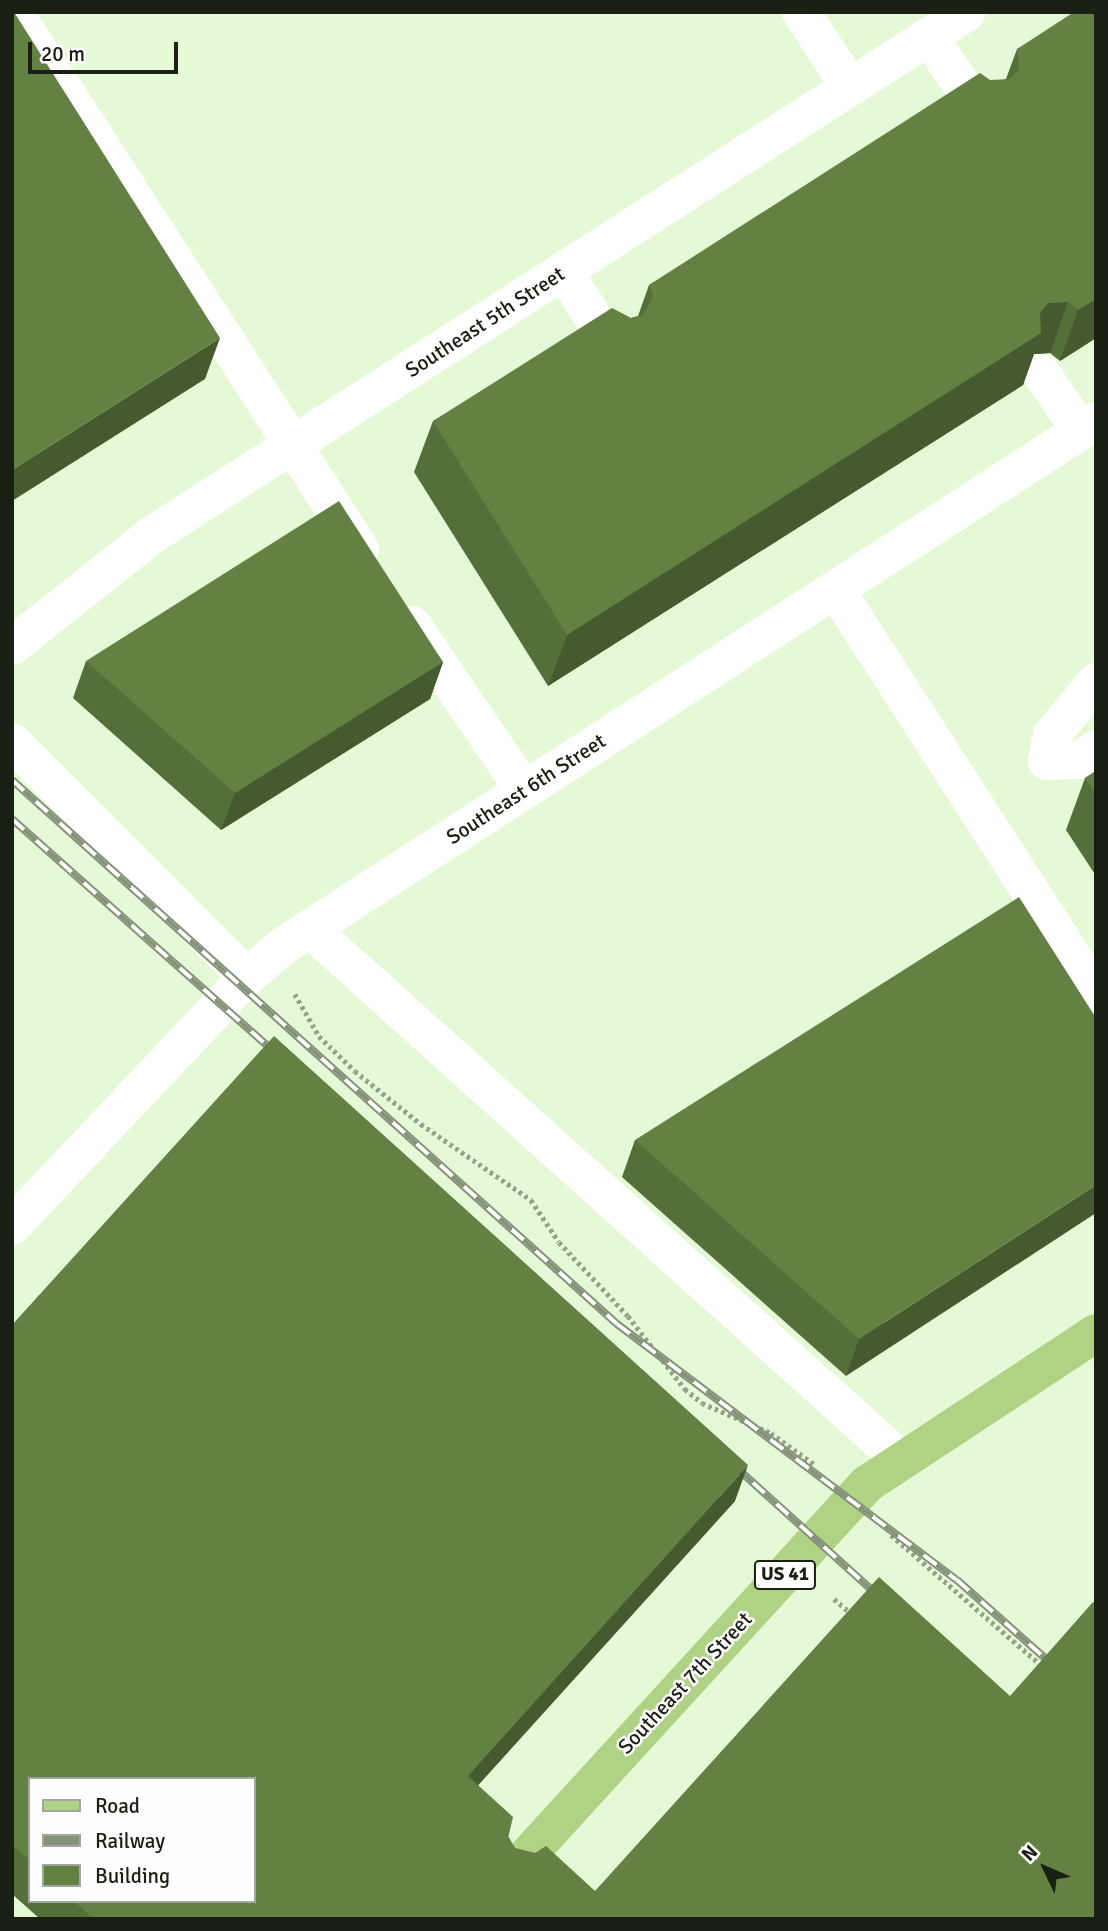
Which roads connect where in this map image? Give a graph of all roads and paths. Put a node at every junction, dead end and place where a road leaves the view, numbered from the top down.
1 (14, 12) edge
2 (801, 12) edge
3 (967, 12) edge
4 (929, 37) junction
5 (850, 87) junction
6 (980, 112) edge
7 (564, 271) junction
8 (612, 348) edge
9 (1041, 373) edge
10 (1088, 426) edge
11 (291, 447) junction
12 (836, 590) junction
13 (12, 646) edge
14 (1096, 682) edge
15 (12, 742) edge
16 (1096, 749) edge
17 (524, 790) junction
18 (310, 929) junction
19 (247, 977) junction
20 (294, 990) dead end
21 (1096, 993) edge
22 (12, 1226) edge
23 (1096, 1333) edge
24 (900, 1459) junction
25 (814, 1464) dead end
26 (891, 1535) dead end
27 (834, 1599) dead end
28 (855, 1617) edge
29 (1043, 1666) edge
30 (516, 1868) edge

1 - 11 street
2 - 5 street
3 - 4 street, Southeast 5th Street
4 - 5 street, Southeast 5th Street
4 - 6 street
5 - 7 street, Southeast 5th Street
7 - 8 street
7 - 11 street, Southeast 5th Street
9 - 10 street
10 - 12 street, Southeast 6th Street
11 - 13 street, Southeast 5th Street
11 - 17 street
12 - 17 street, Southeast 6th Street
12 - 21 street
14 - 16 street
15 - 19 street
17 - 18 street, Southeast 6th Street
18 - 19 street, Southeast 6th Street
18 - 24 street
19 - 22 street, Southeast 6th Street
20 - 25 path
23 - 24 main road, Southeast 7th Street / US 41
24 - 30 main road, Southeast 7th Street / US 41
26 - 29 path
27 - 28 path

